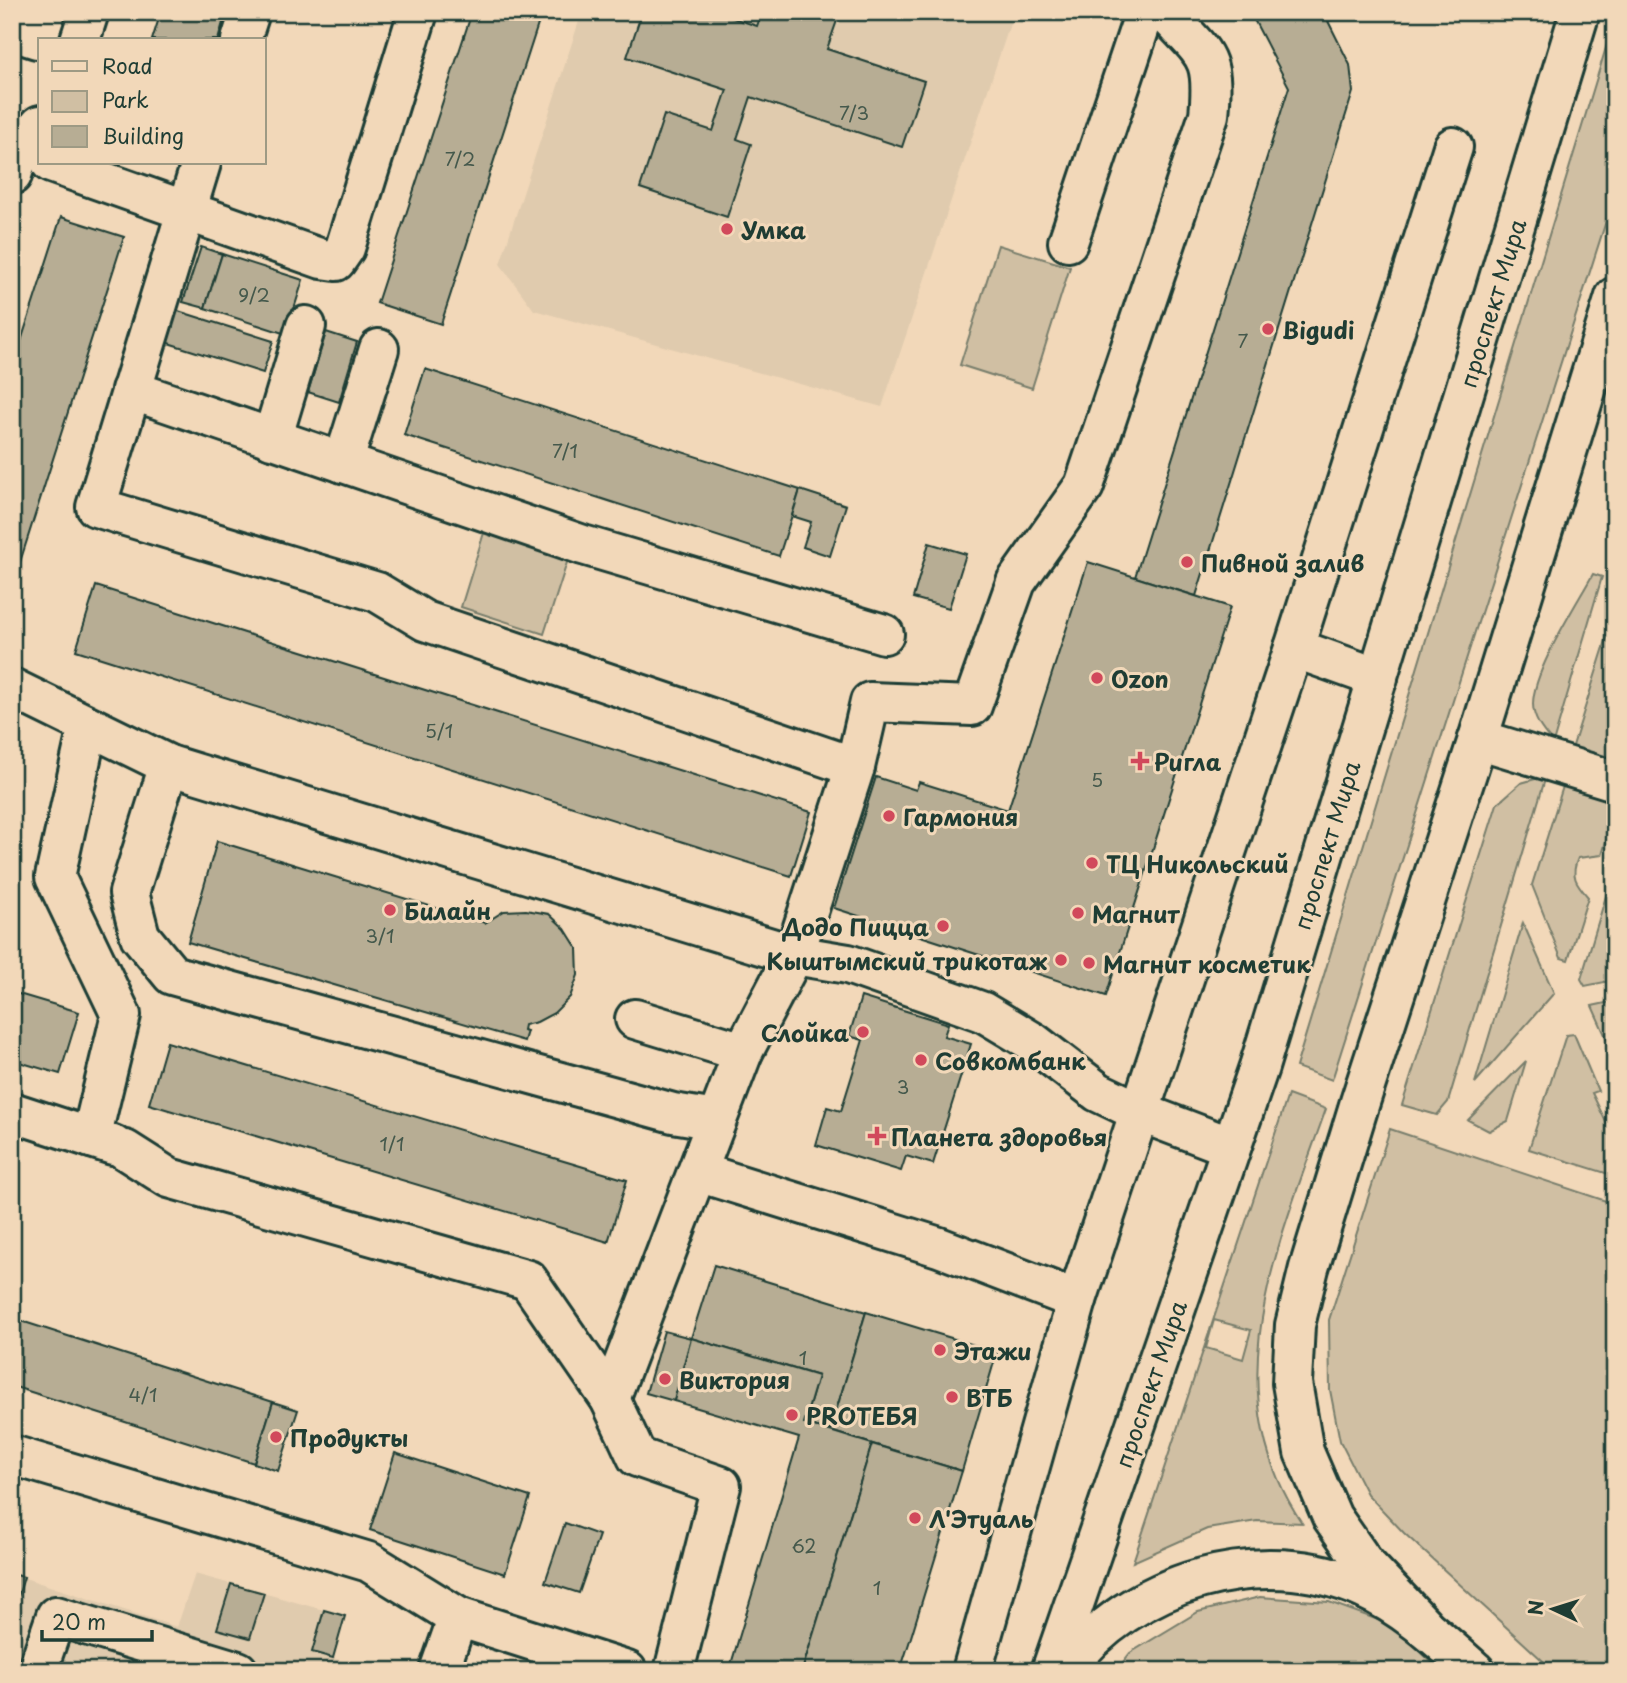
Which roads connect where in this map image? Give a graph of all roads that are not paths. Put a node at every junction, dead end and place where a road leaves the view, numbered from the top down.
1 (46, 12) edge
2 (89, 12) edge
3 (250, 12) edge
4 (418, 12) edge
5 (1145, 12) edge
6 (1165, 12) edge
7 (1580, 12) edge
8 (12, 31) edge
9 (81, 38) edge
10 (242, 38) edge
11 (1453, 146) dead end
12 (58, 164) edge
13 (201, 164) edge
14 (186, 209) junction
15 (1068, 242) dead end
16 (1615, 297) edge
17 (306, 326) dead end
18 (380, 349) dead end
19 (131, 390) junction
20 (272, 439) junction
21 (343, 463) junction
22 (884, 634) dead end
23 (1294, 648) junction
24 (1378, 678) junction
25 (12, 688) edge
26 (88, 727) junction
27 (1478, 739) junction
28 (169, 765) junction
29 (855, 767) junction
30 (1615, 781) edge
31 (794, 955) junction
32 (635, 1019) dead end
33 (743, 1052) junction
34 (12, 1112) edge
35 (1142, 1114) junction
36 (716, 1120) junction
37 (110, 1144) junction
38 (1231, 1147) junction
39 (698, 1172) junction
40 (1077, 1300) junction
41 (610, 1399) junction
42 (12, 1455) edge
43 (458, 1617) junction
44 (1423, 1625) junction
45 (37, 1671) edge
46 (238, 1671) edge
47 (439, 1671) edge
48 (627, 1671) edge
49 (674, 1671) edge
50 (972, 1671) edge
51 (1051, 1671) edge
52 (1064, 1671) edge
53 (1475, 1671) edge

1 - 8 main road
2 - 9 main road
3 - 10 main road
4 - 14 main road
5 - 15 main road
6 - 29 main road
7 - 24 main road, проспект Мира
11 - 23 main road
12 - 14 main road
13 - 14 main road
14 - 19 main road
16 - 27 main road
17 - 20 main road
18 - 21 main road
19 - 20 main road
19 - 29 main road
20 - 21 main road
21 - 22 main road
23 - 24 main road
23 - 35 main road
24 - 38 main road, проспект Мира
25 - 26 main road
26 - 28 main road
26 - 37 main road
27 - 30 main road
27 - 44 main road
28 - 31 main road
28 - 36 main road
29 - 31 main road
31 - 33 main road
31 - 35 main road
32 - 33 main road
33 - 36 main road
34 - 37 main road
35 - 38 main road
35 - 40 main road
36 - 39 main road
37 - 41 main road
38 - 51 main road, проспект Мира
39 - 40 main road
39 - 41 main road
40 - 50 main road
41 - 49 main road
42 - 43 main road
43 - 47 main road
43 - 48 main road
44 - 52 main road
44 - 53 main road
45 - 46 main road

